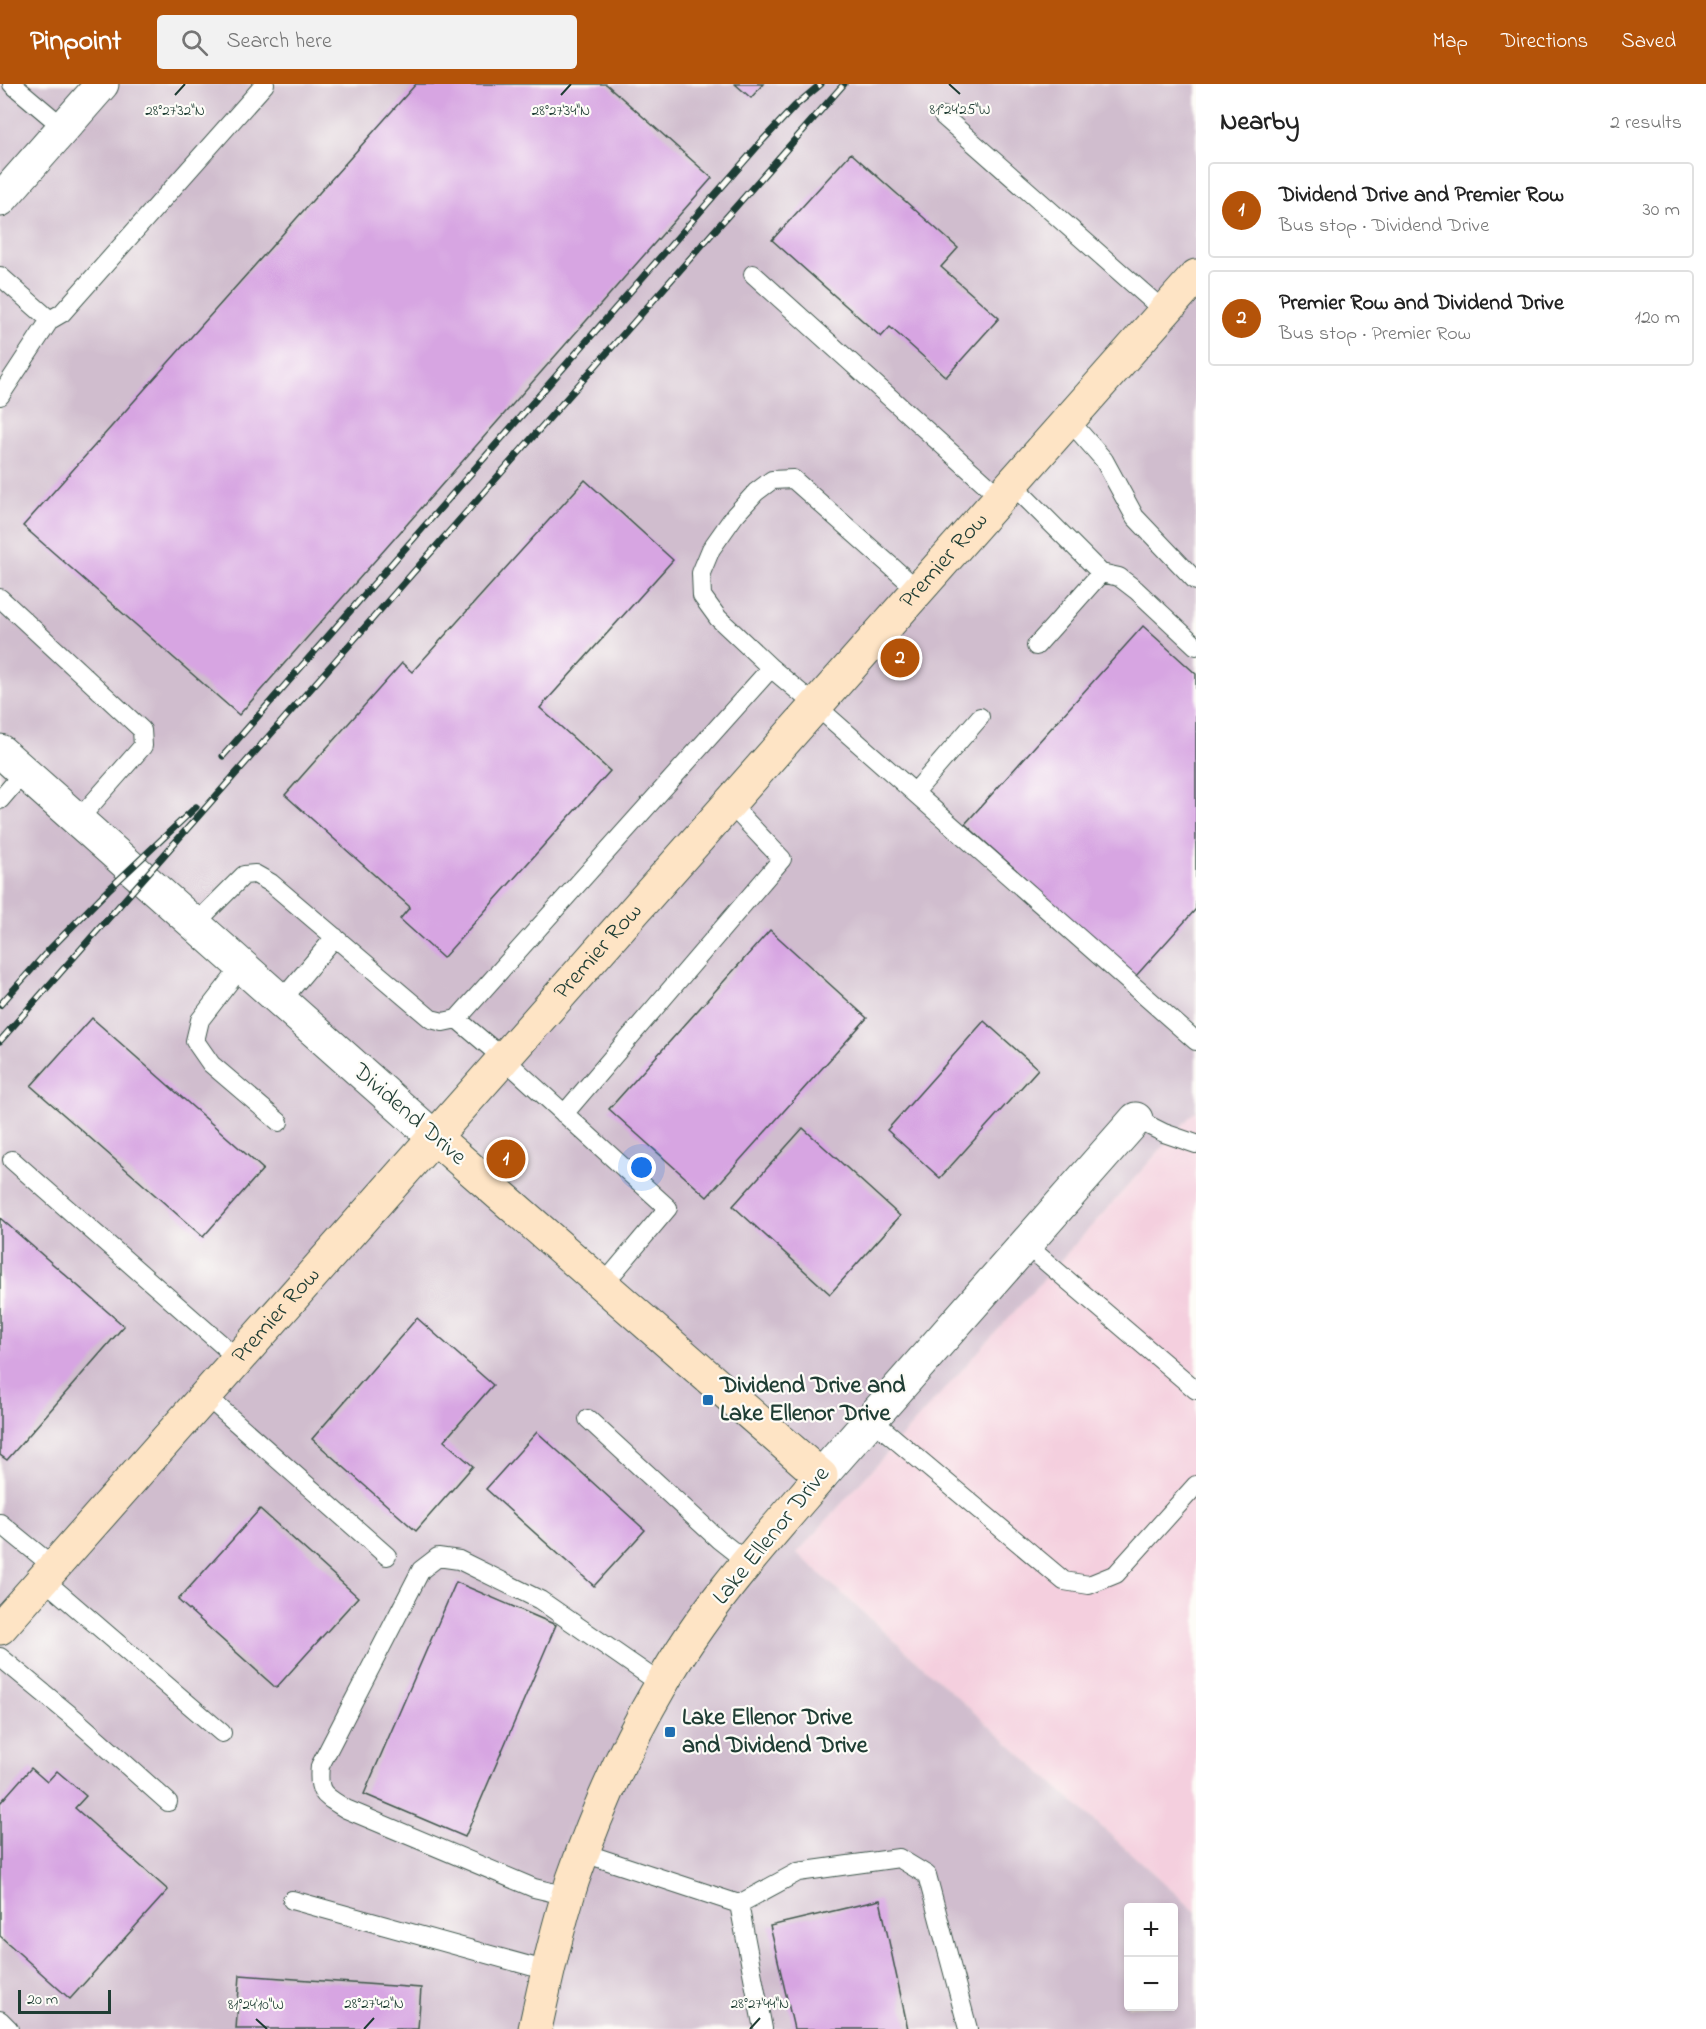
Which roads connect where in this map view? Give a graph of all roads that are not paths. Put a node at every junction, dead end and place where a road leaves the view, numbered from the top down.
1 (12, 84) edge
2 (102, 84) edge
3 (265, 84) edge
4 (944, 116) dead end
5 (64, 128) junction
6 (0, 200) edge
7 (753, 274) dead end
8 (0, 276) edge
9 (1196, 276) edge
10 (1164, 311) junction
11 (50, 320) junction
12 (0, 396) edge
13 (1068, 419) junction
14 (1006, 490) junction
15 (1101, 573) junction
16 (1196, 581) edge
17 (918, 590) junction
18 (0, 598) edge
19 (1036, 646) dead end
20 (1196, 646) edge
21 (771, 668) junction
22 (815, 705) junction
23 (980, 717) dead end
24 (12, 762) edge
25 (915, 792) junction
26 (0, 800) edge
27 (729, 803) junction
28 (77, 821) junction
29 (194, 925) junction
30 (335, 937) junction
31 (241, 967) junction
32 (281, 1001) junction
33 (457, 1019) junction
34 (1196, 1041) edge
35 (503, 1058) junction
36 (564, 1114) junction
37 (1137, 1119) joint
38 (279, 1122) dead end
39 (434, 1136) junction
40 (1196, 1144) edge
41 (12, 1160) dead end
42 (1025, 1244) junction
43 (603, 1285) junction
44 (237, 1359) junction
45 (1196, 1390) edge
46 (205, 1395) junction
47 (588, 1419) dead end
48 (871, 1419) junction
49 (821, 1476) junction
50 (1196, 1485) edge
51 (0, 1523) edge
52 (387, 1556) dead end
53 (747, 1562) junction
54 (48, 1573) junction
55 (0, 1628) edge
56 (0, 1657) edge
57 (661, 1684) junction
58 (222, 1733) dead end
59 (168, 1802) dead end
60 (584, 1853) junction
61 (568, 1896) junction
62 (292, 1900) dead end
63 (739, 1904) junction
64 (548, 1971) junction
65 (0, 2020) edge
66 (9, 2029) edge
67 (535, 2029) edge
68 (763, 2029) edge
69 (968, 2029) edge

1 - 5 lane
2 - 5 street
3 - 11 lane
4 - 10 lane
5 - 6 street
7 - 14 lane
8 - 11 lane
9 - 10 street, Premier Row
10 - 13 street, Premier Row
11 - 12 lane
13 - 14 street, Premier Row
13 - 16 lane
14 - 15 lane
14 - 17 street, Premier Row
15 - 19 lane
15 - 20 lane
17 - 21 lane
17 - 22 street, Premier Row
18 - 28 lane
21 - 22 lane
21 - 33 lane
22 - 25 lane
22 - 27 street, Premier Row
23 - 25 lane
24 - 26 lane
24 - 28 street, Dividend Drive
25 - 34 lane
27 - 35 street, Premier Row
27 - 36 lane
28 - 29 street, Dividend Drive
29 - 30 lane
29 - 31 street, Dividend Drive
30 - 32 lane
30 - 33 lane
31 - 32 street, Dividend Drive
31 - 38 lane
32 - 39 street, Dividend Drive
33 - 35 lane
35 - 36 lane
35 - 39 street, Premier Row
36 - 43 lane
37 - 40 lane
37 - 42 street, Lake Ellenor Drive
39 - 43 street, Dividend Drive
39 - 44 street, Premier Row
41 - 44 lane
42 - 45 lane
42 - 48 street, Lake Ellenor Drive
43 - 49 street, Dividend Drive
44 - 46 street, Premier Row
46 - 52 lane
46 - 54 street, Premier Row
47 - 53 lane
48 - 49 street, Lake Ellenor Drive
48 - 50 lane
49 - 53 street, Lake Ellenor Drive
51 - 54 lane
53 - 57 street, Lake Ellenor Drive
54 - 55 street, Premier Row
54 - 58 lane
56 - 59 lane
57 - 60 street, Lake Ellenor Drive
57 - 61 lane
60 - 61 street, Lake Ellenor Drive
60 - 63 lane
61 - 64 street, Lake Ellenor Drive
62 - 64 lane
63 - 68 lane
63 - 69 lane
64 - 67 street, Lake Ellenor Drive
65 - 66 lane

